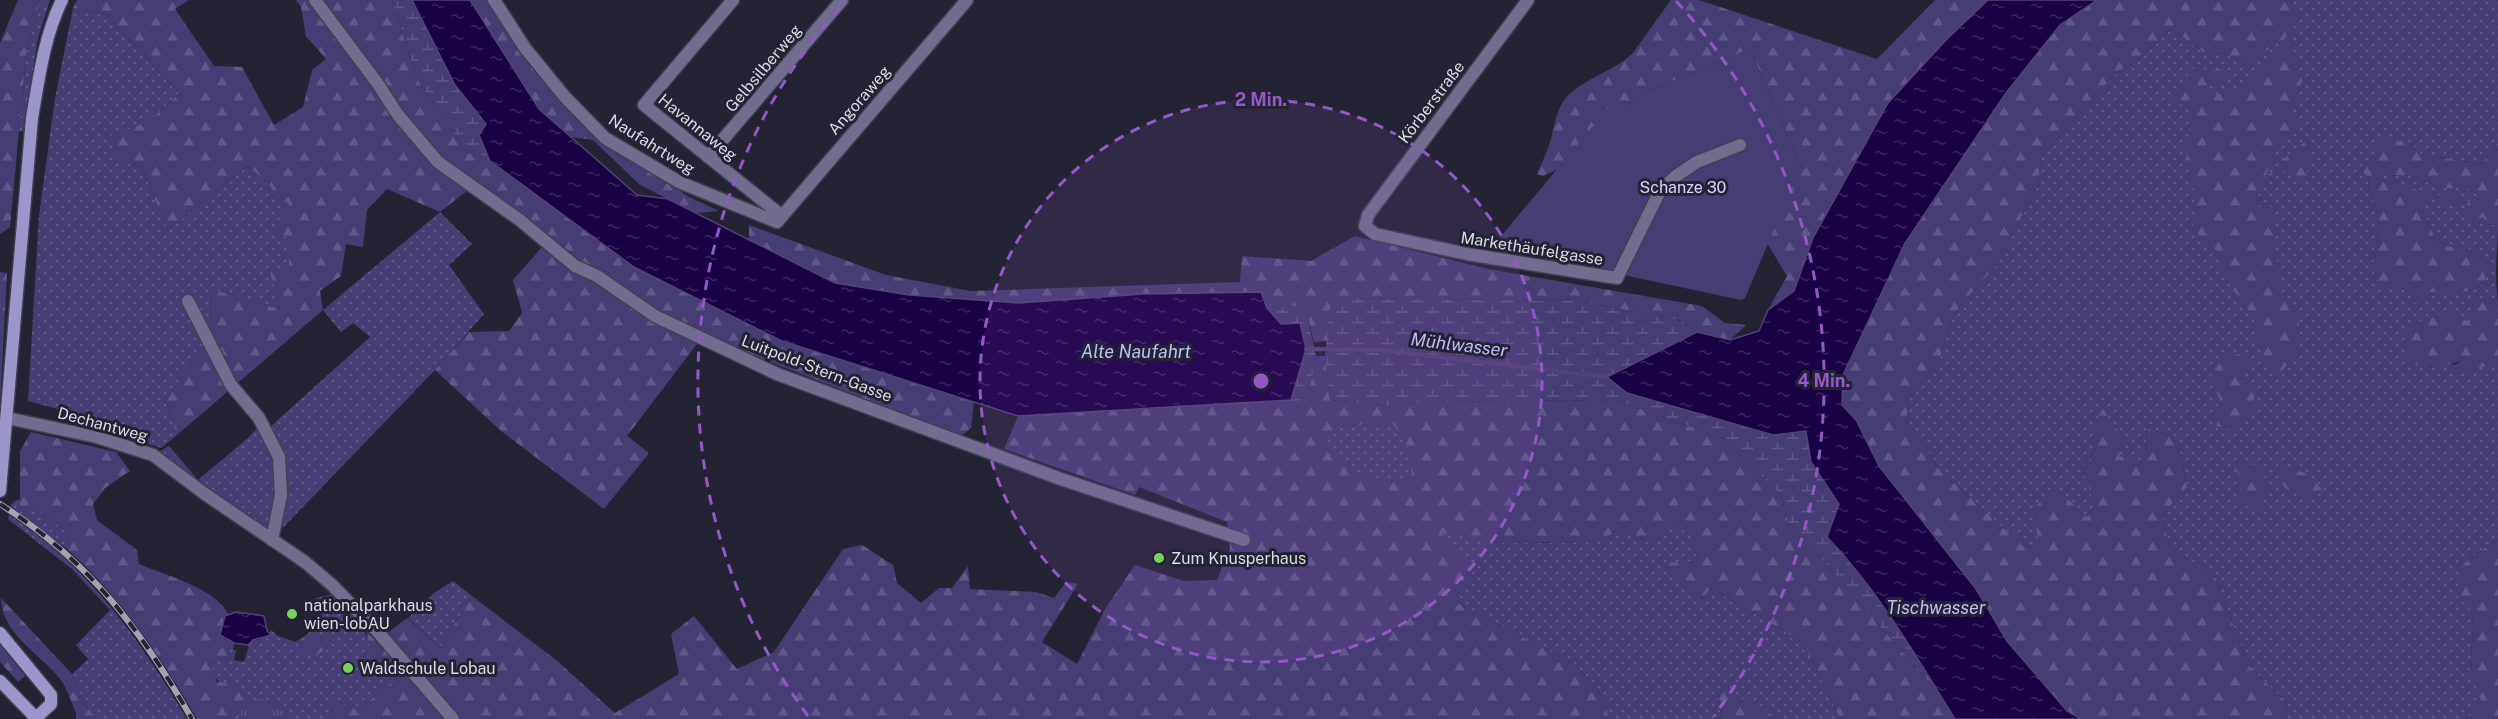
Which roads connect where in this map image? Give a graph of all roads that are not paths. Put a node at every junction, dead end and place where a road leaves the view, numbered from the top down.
1 (62, 0) edge
2 (315, 0) edge
3 (494, 0) edge
4 (733, 0) edge
5 (842, 0) edge
6 (967, 0) edge
7 (1528, 0) edge
8 (1740, 145) dead end
9 (708, 157) junction
10 (779, 219) junction
11 (1365, 226) joint
12 (188, 301) dead end
13 (7, 418) junction
14 (0, 491) edge
15 (272, 540) junction
16 (1244, 540) dead end
17 (0, 633) edge
18 (0, 681) edge
19 (36, 718) edge
20 (453, 719) edge

1 - 13 main road
2 - 16 street, Luitpold-Stern-Gasse
3 - 10 street, Naufahrtweg
4 - 9 street, Havannaweg
5 - 9 street, Gelbsilberweg
6 - 10 street, Angoraweg
7 - 11 street, Körberstraße
8 - 11 street, Markethäufelgasse
9 - 10 street, Havannaweg
12 - 15 street
13 - 14 main road
13 - 15 street, Dechantweg
15 - 20 street, Dechantweg
17 - 19 main road
18 - 19 main road

